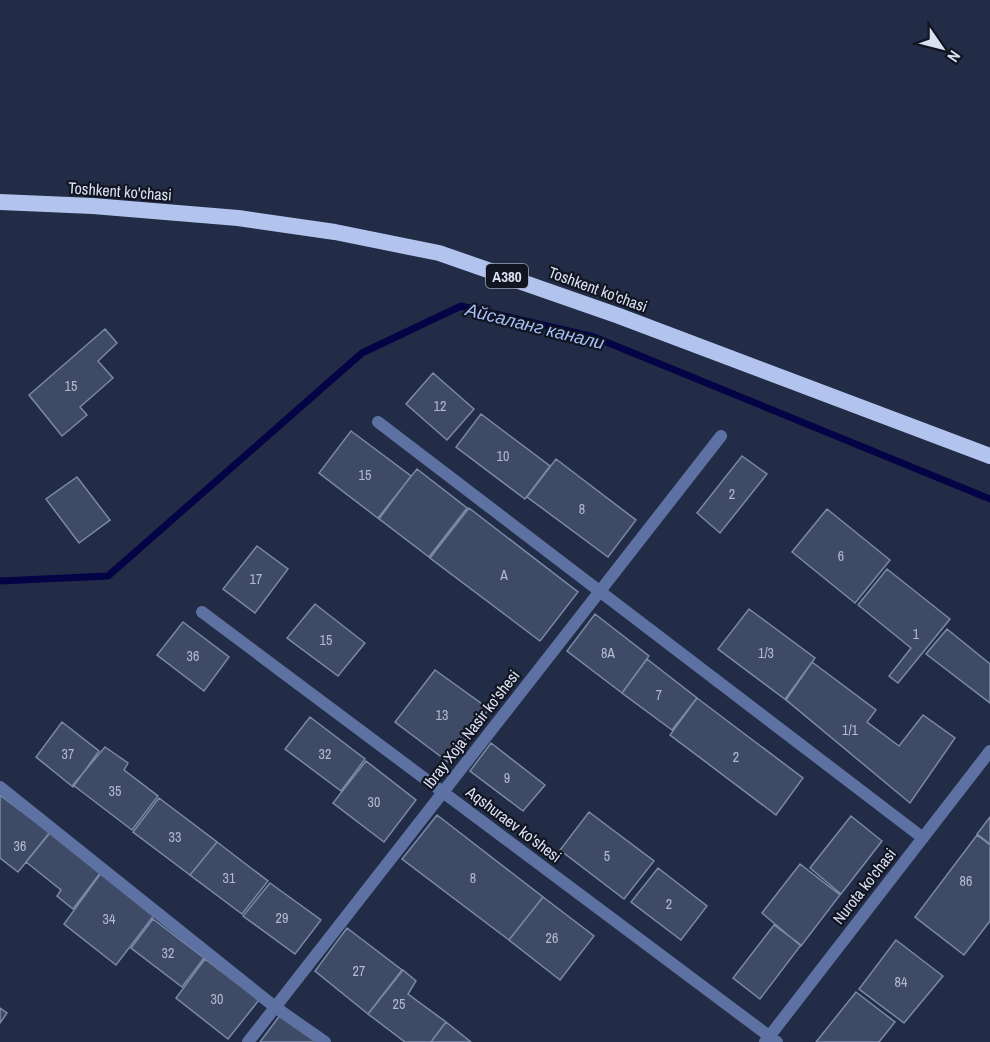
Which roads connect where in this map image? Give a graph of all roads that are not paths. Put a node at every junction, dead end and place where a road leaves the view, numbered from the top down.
1 (0, 202) edge
2 (378, 422) dead end
3 (721, 436) dead end
4 (990, 456) edge
5 (600, 591) junction
6 (202, 612) dead end
7 (990, 751) edge
8 (0, 788) edge
9 (443, 792) junction
10 (923, 838) junction
11 (275, 1007) junction
12 (770, 1040) edge
13 (248, 1042) edge
14 (325, 1042) edge

1 - 4 highway, Toshkent ko'chasi / A380
2 - 5 street
3 - 5 street, Ibray Xoja Nasir ko'shesi
5 - 9 street, Ibray Xoja Nasir ko'shesi
5 - 10 street
6 - 9 street, Aqshuraev ko'shesi
7 - 10 street, Nurota ko'chasi
8 - 11 street
9 - 11 street, Ibray Xoja Nasir ko'shesi
9 - 12 street, Aqshuraev ko'shesi
10 - 12 street, Nurota ko'chasi
11 - 13 street, Ibray Xoja Nasir ko'shesi
11 - 14 street

